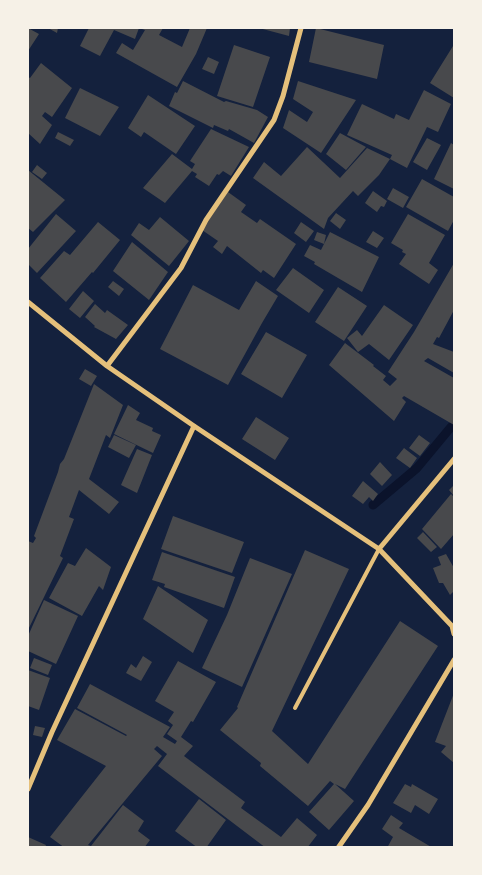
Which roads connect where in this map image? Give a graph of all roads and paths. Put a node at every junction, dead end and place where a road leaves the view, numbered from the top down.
1 (301, 28) edge
2 (28, 302) edge
3 (107, 366) junction
4 (194, 426) junction
5 (454, 459) edge
6 (379, 549) junction
7 (453, 627) edge
8 (454, 634) edge
9 (454, 660) edge
10 (295, 708) dead end
11 (28, 789) edge
12 (338, 848) edge

1 - 3 street
2 - 3 street
3 - 4 street
4 - 6 street
4 - 11 street
5 - 6 street
6 - 7 street
6 - 10 lane
7 - 8 street
9 - 12 street

